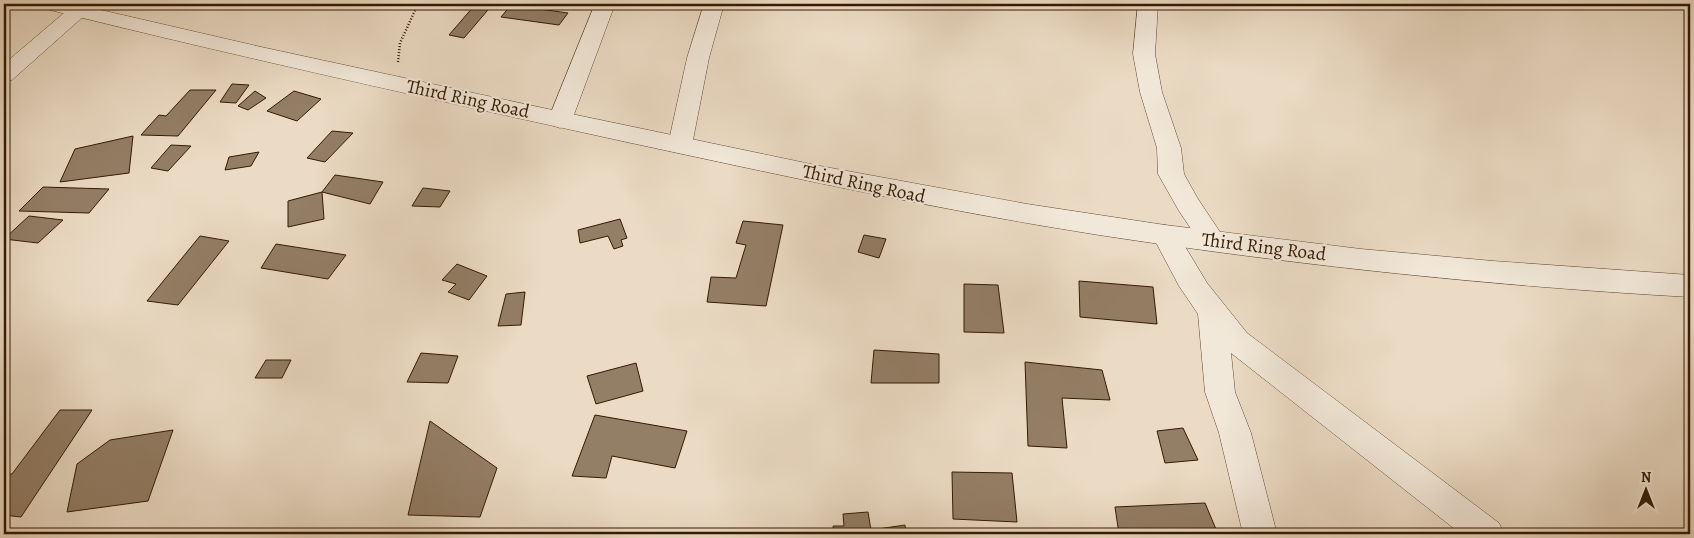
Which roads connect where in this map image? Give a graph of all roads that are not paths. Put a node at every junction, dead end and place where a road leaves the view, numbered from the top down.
1 (604, 4) edge
2 (714, 4) edge
3 (1148, 4) edge
4 (60, 6) edge
5 (4, 75) edge
6 (560, 120) junction
7 (680, 145) junction
8 (1165, 235) junction
9 (1213, 241) junction
10 (1690, 286) edge
11 (1212, 313) junction
12 (1260, 534) edge
13 (1487, 534) edge

1 - 6 street
2 - 7 street
3 - 9 street
4 - 5 street
4 - 6 street, Third Ring Road
6 - 7 street, Third Ring Road
7 - 8 street, Third Ring Road
8 - 9 street, Third Ring Road
8 - 11 street
9 - 10 street, Third Ring Road
11 - 12 street
11 - 13 street

